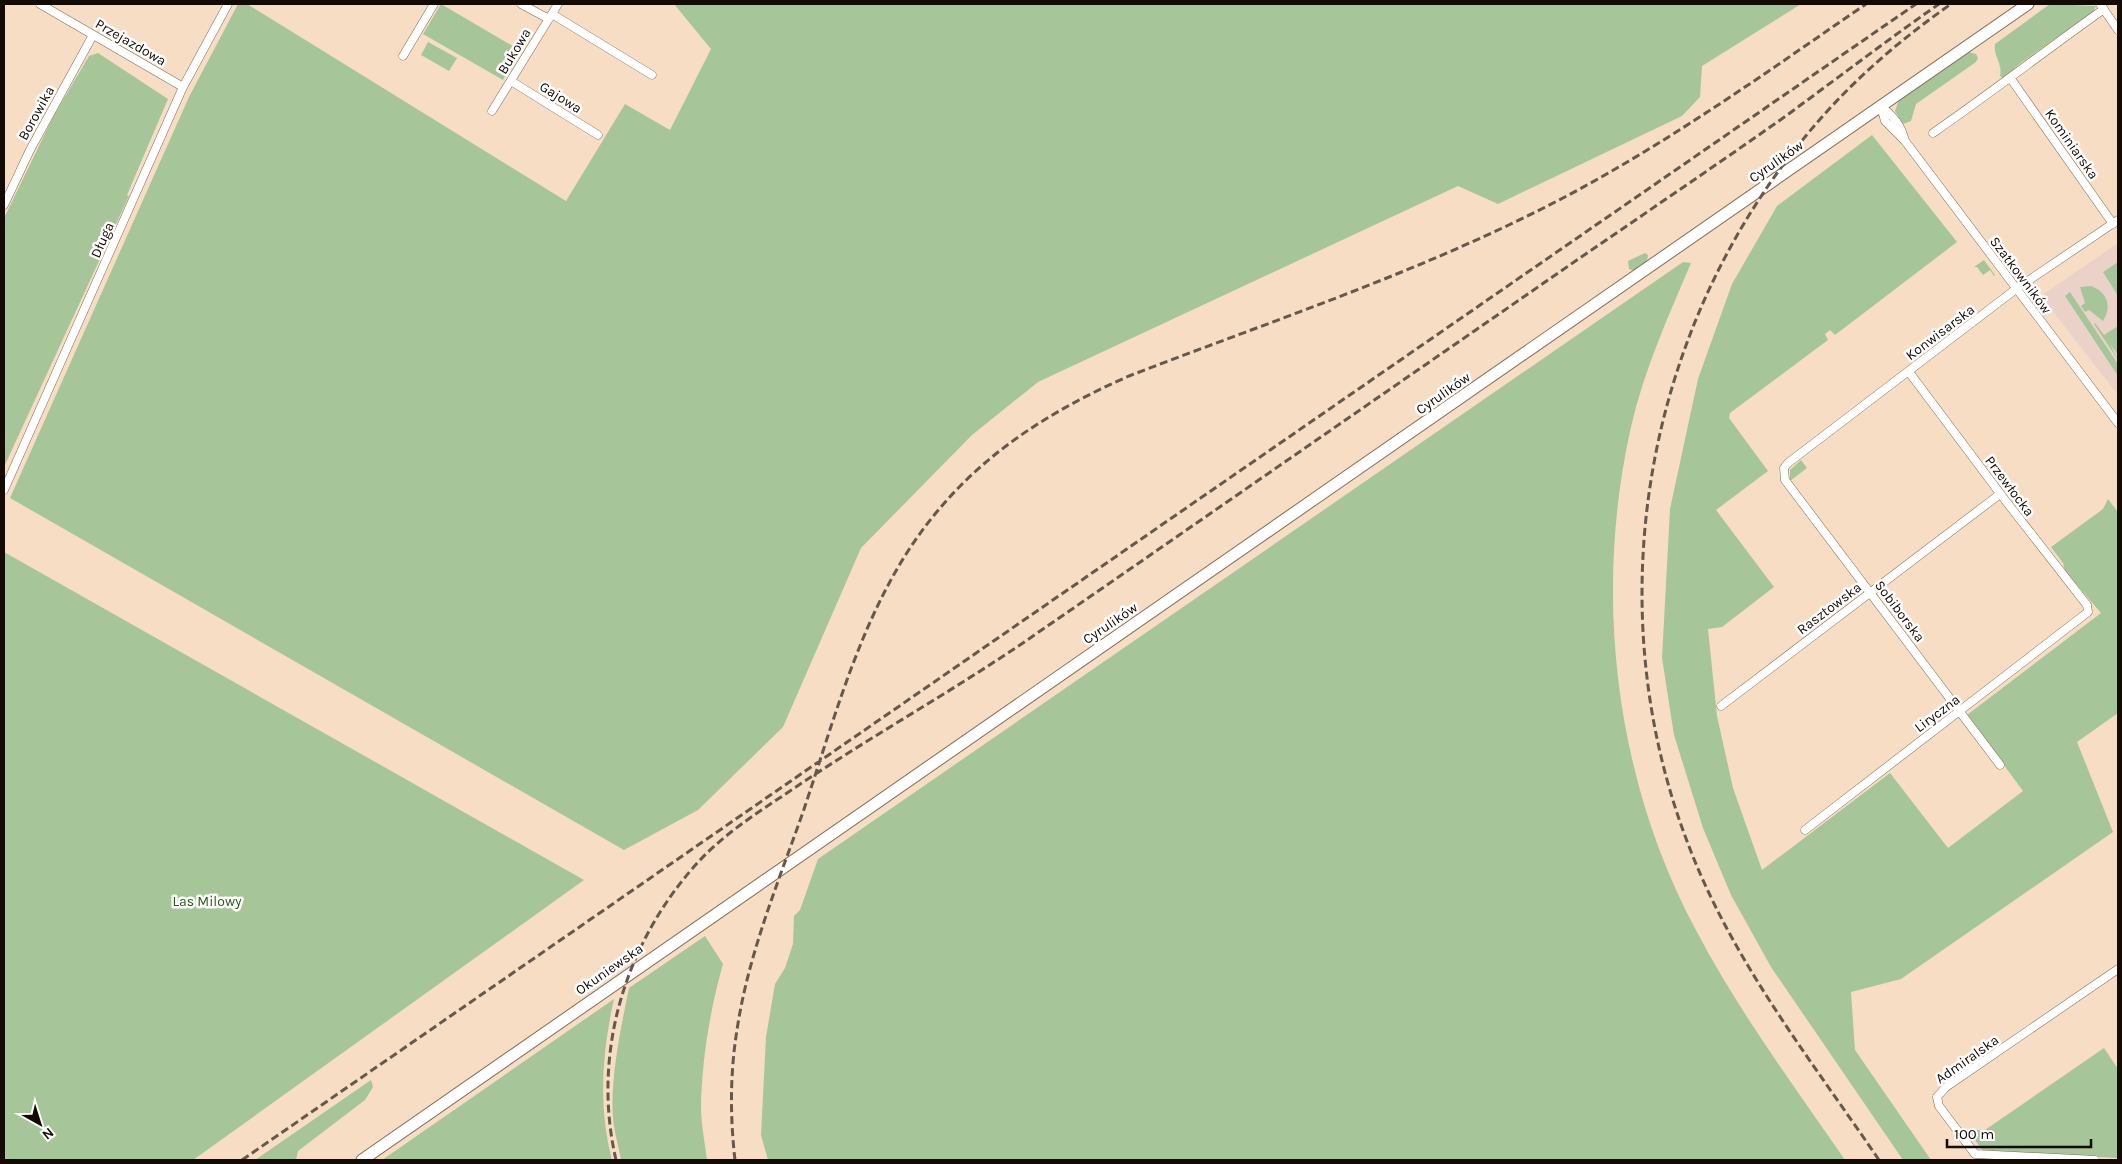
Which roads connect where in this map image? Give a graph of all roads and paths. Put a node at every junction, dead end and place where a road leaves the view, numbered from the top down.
1 (42, 4) edge
2 (228, 4) edge
3 (434, 4) edge
4 (521, 4) edge
5 (558, 4) edge
6 (2028, 4) edge
7 (2102, 6) edge
8 (550, 16) junction
9 (2118, 30) edge
10 (93, 35) junction
11 (403, 56) dead end
12 (652, 75) dead end
13 (2011, 79) junction
14 (511, 81) junction
15 (183, 87) junction
16 (1881, 106) junction
17 (492, 111) dead end
18 (1933, 133) dead end
19 (598, 134) dead end
20 (4, 205) edge
21 (2115, 222) edge
22 (2016, 289) junction
23 (1909, 372) junction
24 (2118, 423) edge
25 (1783, 471) joint
26 (4, 487) edge
27 (2000, 494) junction
28 (1870, 592) junction
29 (2085, 616) joint
30 (1720, 706) dead end
31 (1959, 712) junction
32 (2000, 765) dead end
33 (874, 803) joint
34 (1805, 830) dead end
35 (2118, 969) edge
36 (362, 1160) edge
37 (2095, 1160) edge

1 - 10 street, Przejazdowa
2 - 15 street, Długa
3 - 11 street
4 - 8 street
5 - 8 street, Bukowa
6 - 16 main road, Cyrulików
7 - 9 street
7 - 13 street
8 - 12 street
8 - 14 street, Bukowa
10 - 15 street, Przejazdowa
10 - 20 street, Borowika
13 - 18 street
13 - 21 street, Kominiarska
14 - 17 street, Bukowa
14 - 19 street, Gajowa
15 - 26 street, Długa
16 - 22 street, Szatkowników
16 - 33 main road, Cyrulików
21 - 22 street, Konwisarska
22 - 23 street, Konwisarska
22 - 24 street, Szatkowników
23 - 25 street, Konwisarska
23 - 27 street, Przewłocka
25 - 28 street, Sobiborska
27 - 28 street, Rasztowska
27 - 29 street, Przewłocka
28 - 30 street, Rasztowska
28 - 31 street, Sobiborska
29 - 31 street, Liryczna
31 - 32 street, Sobiborska
31 - 34 street, Liryczna
33 - 36 main road, Okuniewska
35 - 37 street, Admiralska

